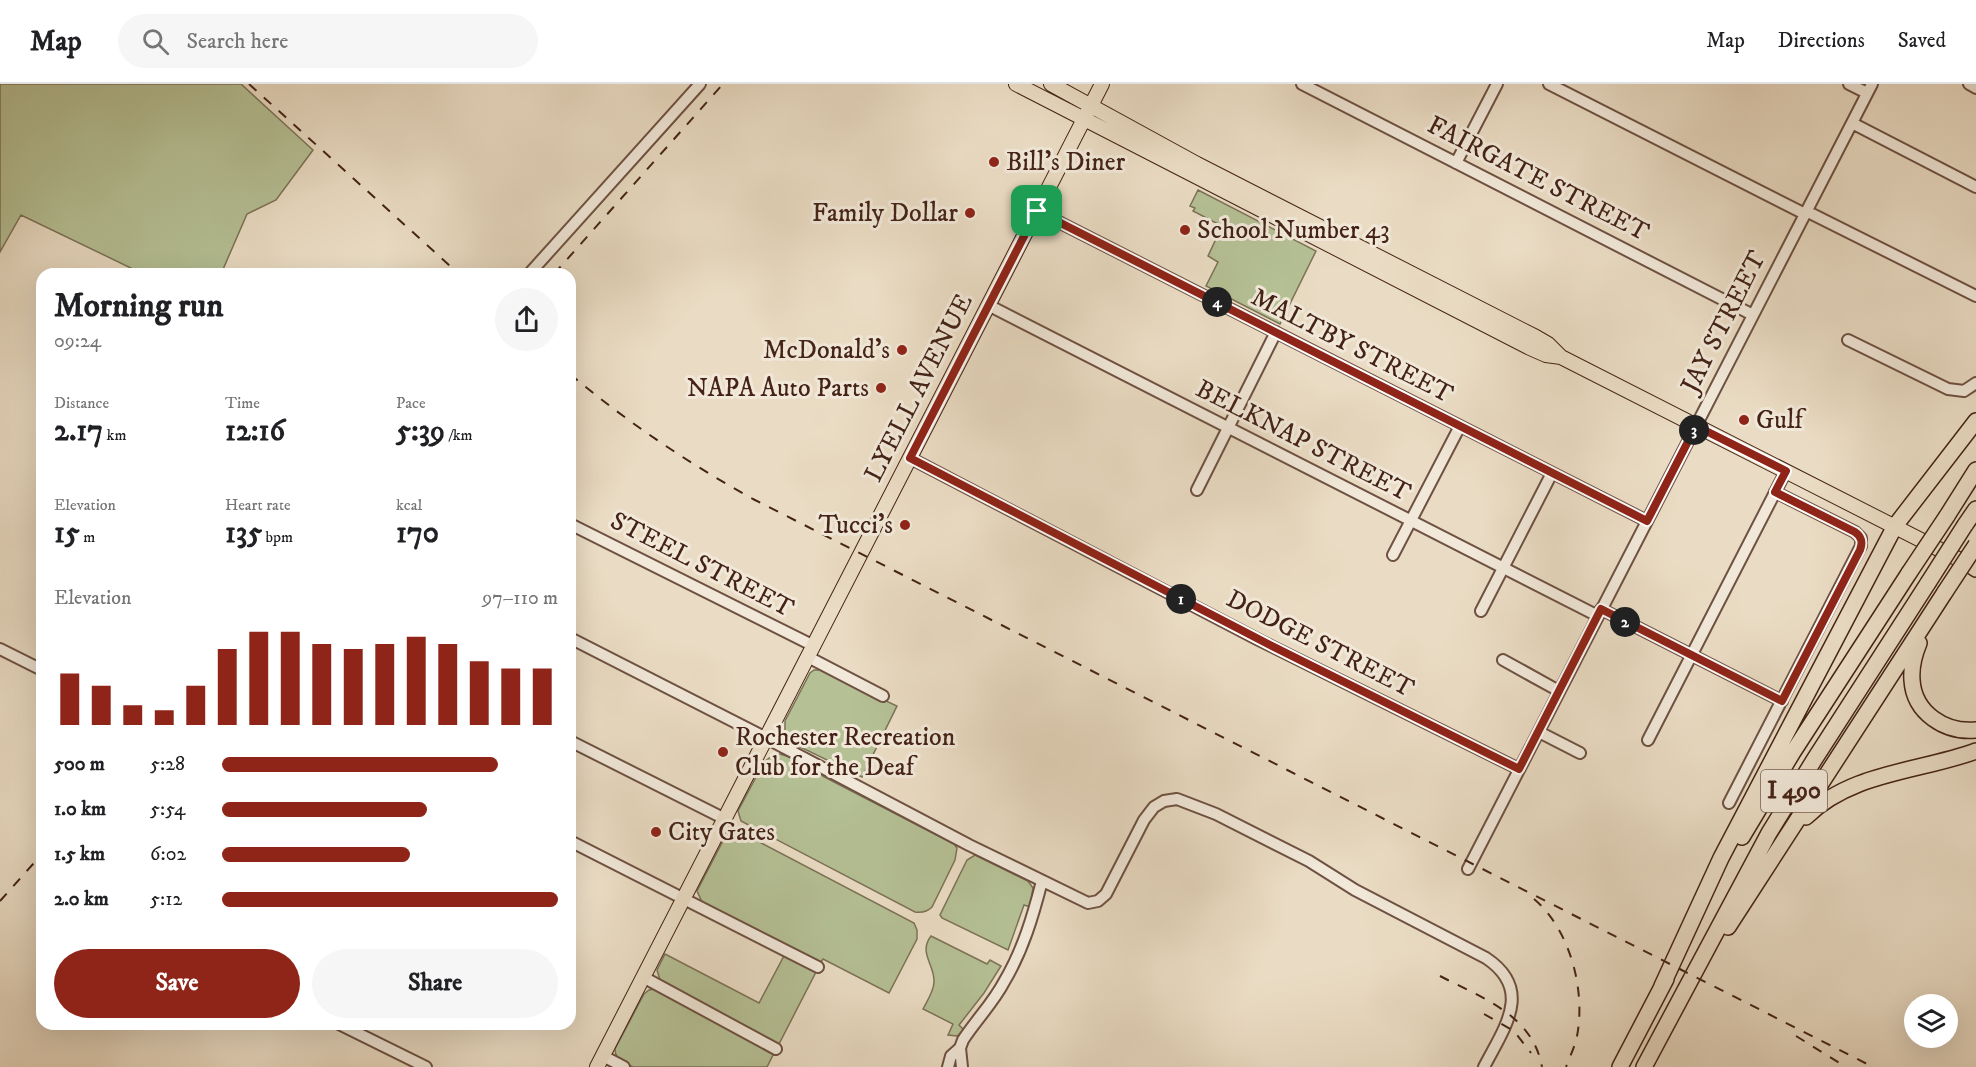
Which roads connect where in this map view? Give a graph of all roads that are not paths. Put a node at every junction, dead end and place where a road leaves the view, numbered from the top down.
1 (700, 84) edge
2 (1016, 84) edge
3 (1051, 84) edge
4 (1102, 84) edge
5 (1302, 84) edge
6 (1497, 84) edge
7 (1548, 84) edge
8 (1849, 84) edge
9 (1969, 84) edge
10 (1869, 88) edge
11 (1976, 88) edge
12 (1091, 106) junction
13 (1084, 120) junction
14 (1852, 123) junction
15 (1456, 163) junction
16 (1976, 187) edge
17 (1037, 211) junction
18 (1806, 213) junction
19 (534, 268) edge
20 (1976, 296) edge
21 (988, 305) junction
22 (1753, 315) junction
23 (1276, 332) junction
24 (1848, 340) dead end
25 (1561, 357) junction
26 (1976, 383) edge
27 (1976, 421) edge
28 (1460, 426) junction
29 (1696, 426) junction
30 (1228, 428) junction
31 (910, 458) junction
32 (1976, 470) edge
33 (1786, 471) junction
34 (1552, 473) junction
35 (1197, 490) dead end
36 (1775, 492) junction
37 (1976, 509) edge
38 (1411, 521) junction
39 (1647, 521) junction
40 (1895, 526) junction
41 (576, 527) edge
42 (1976, 545) edge
43 (1393, 555) dead end
44 (1973, 567) edge
45 (1503, 568) junction
46 (1945, 592) junction
47 (1481, 611) dead end
48 (1600, 613) junction
49 (576, 641) edge
50 (0, 649) edge
51 (811, 651) junction
52 (1691, 656) junction
53 (1503, 660) dead end
54 (36, 667) edge
55 (1559, 691) junction
56 (884, 696) dead end
57 (1782, 701) junction
58 (1976, 730) edge
59 (1539, 732) junction
60 (766, 738) junction
61 (1648, 740) dead end
62 (576, 744) edge
63 (1976, 751) edge
64 (1580, 753) dead end
65 (1519, 769) junction
66 (1729, 803) dead end
67 (725, 819) junction
68 (576, 844) edge
69 (1775, 853) junction
70 (1468, 869) dead end
71 (1042, 880) junction
72 (684, 898) junction
73 (818, 967) dead end
74 (643, 977) junction
75 (1662, 986) junction
76 (1675, 1008) junction
77 (351, 1030) edge
78 (960, 1048) junction
79 (776, 1049) dead end
80 (600, 1062) edge
81 (426, 1067) edge
82 (624, 1067) edge
83 (948, 1067) edge
84 (962, 1067) edge
85 (1484, 1067) edge
86 (1620, 1067) edge
87 (1644, 1067) edge

1 - 19 street
2 - 13 main road
3 - 12 main road
4 - 12 main road, LYELL AVENUE
5 - 15 street, FAIRGATE STREET
6 - 15 street
7 - 18 street
8 - 10 street
9 - 11 street
10 - 14 street, JAY STREET
12 - 13 main road, LYELL AVENUE
12 - 25 main road
13 - 17 main road, LYELL AVENUE
13 - 25 main road
14 - 16 street
14 - 18 street, JAY STREET
15 - 22 street, FAIRGATE STREET
17 - 21 main road, LYELL AVENUE
17 - 23 street, MALTBY STREET
18 - 20 street
18 - 22 street, JAY STREET
21 - 30 street, BELKNAP STREET
21 - 31 main road, LYELL AVENUE
22 - 29 street, JAY STREET
23 - 28 street, MALTBY STREET
23 - 30 street
24 - 26 street
25 - 29 main road
27 - 40 highway
28 - 34 street, MALTBY STREET
28 - 38 street
29 - 33 main road
29 - 39 street, JAY STREET
30 - 35 street
30 - 38 street, BELKNAP STREET
31 - 51 main road, LYELL AVENUE
31 - 65 street, DODGE STREET
32 - 75 highway, I 490, bridge
33 - 36 street
33 - 40 main road
34 - 39 street, MALTBY STREET
34 - 45 street
36 - 52 street
36 - 57 street
37 - 76 highway, I 490, bridge
38 - 43 street
38 - 45 street, BELKNAP STREET
39 - 48 street, JAY STREET
40 - 44 main road
40 - 75 highway
41 - 51 street, STEEL STREET
42 - 46 highway, bridge
45 - 47 street
45 - 48 street, BELKNAP STREET
46 - 58 highway
46 - 69 highway
48 - 52 street, BELKNAP STREET
48 - 55 street, JAY STREET
49 - 60 street
50 - 54 street
51 - 56 street, STEEL STREET
51 - 60 main road, LYELL AVENUE
52 - 57 street, BELKNAP STREET
52 - 61 street
53 - 55 street
55 - 59 street, JAY STREET
57 - 66 street
59 - 64 street
59 - 65 street, JAY STREET
60 - 67 main road, LYELL AVENUE
60 - 71 street
62 - 67 street
63 - 69 highway
65 - 70 street, JAY STREET
67 - 72 main road, LYELL AVENUE
68 - 72 street
69 - 76 highway
71 - 78 street
71 - 85 street
72 - 73 street
72 - 74 main road, LYELL AVENUE
74 - 79 street
74 - 80 main road, LYELL AVENUE
75 - 86 highway, I 490
76 - 87 highway, I 490
77 - 81 street
78 - 83 street
78 - 84 street
80 - 82 street

